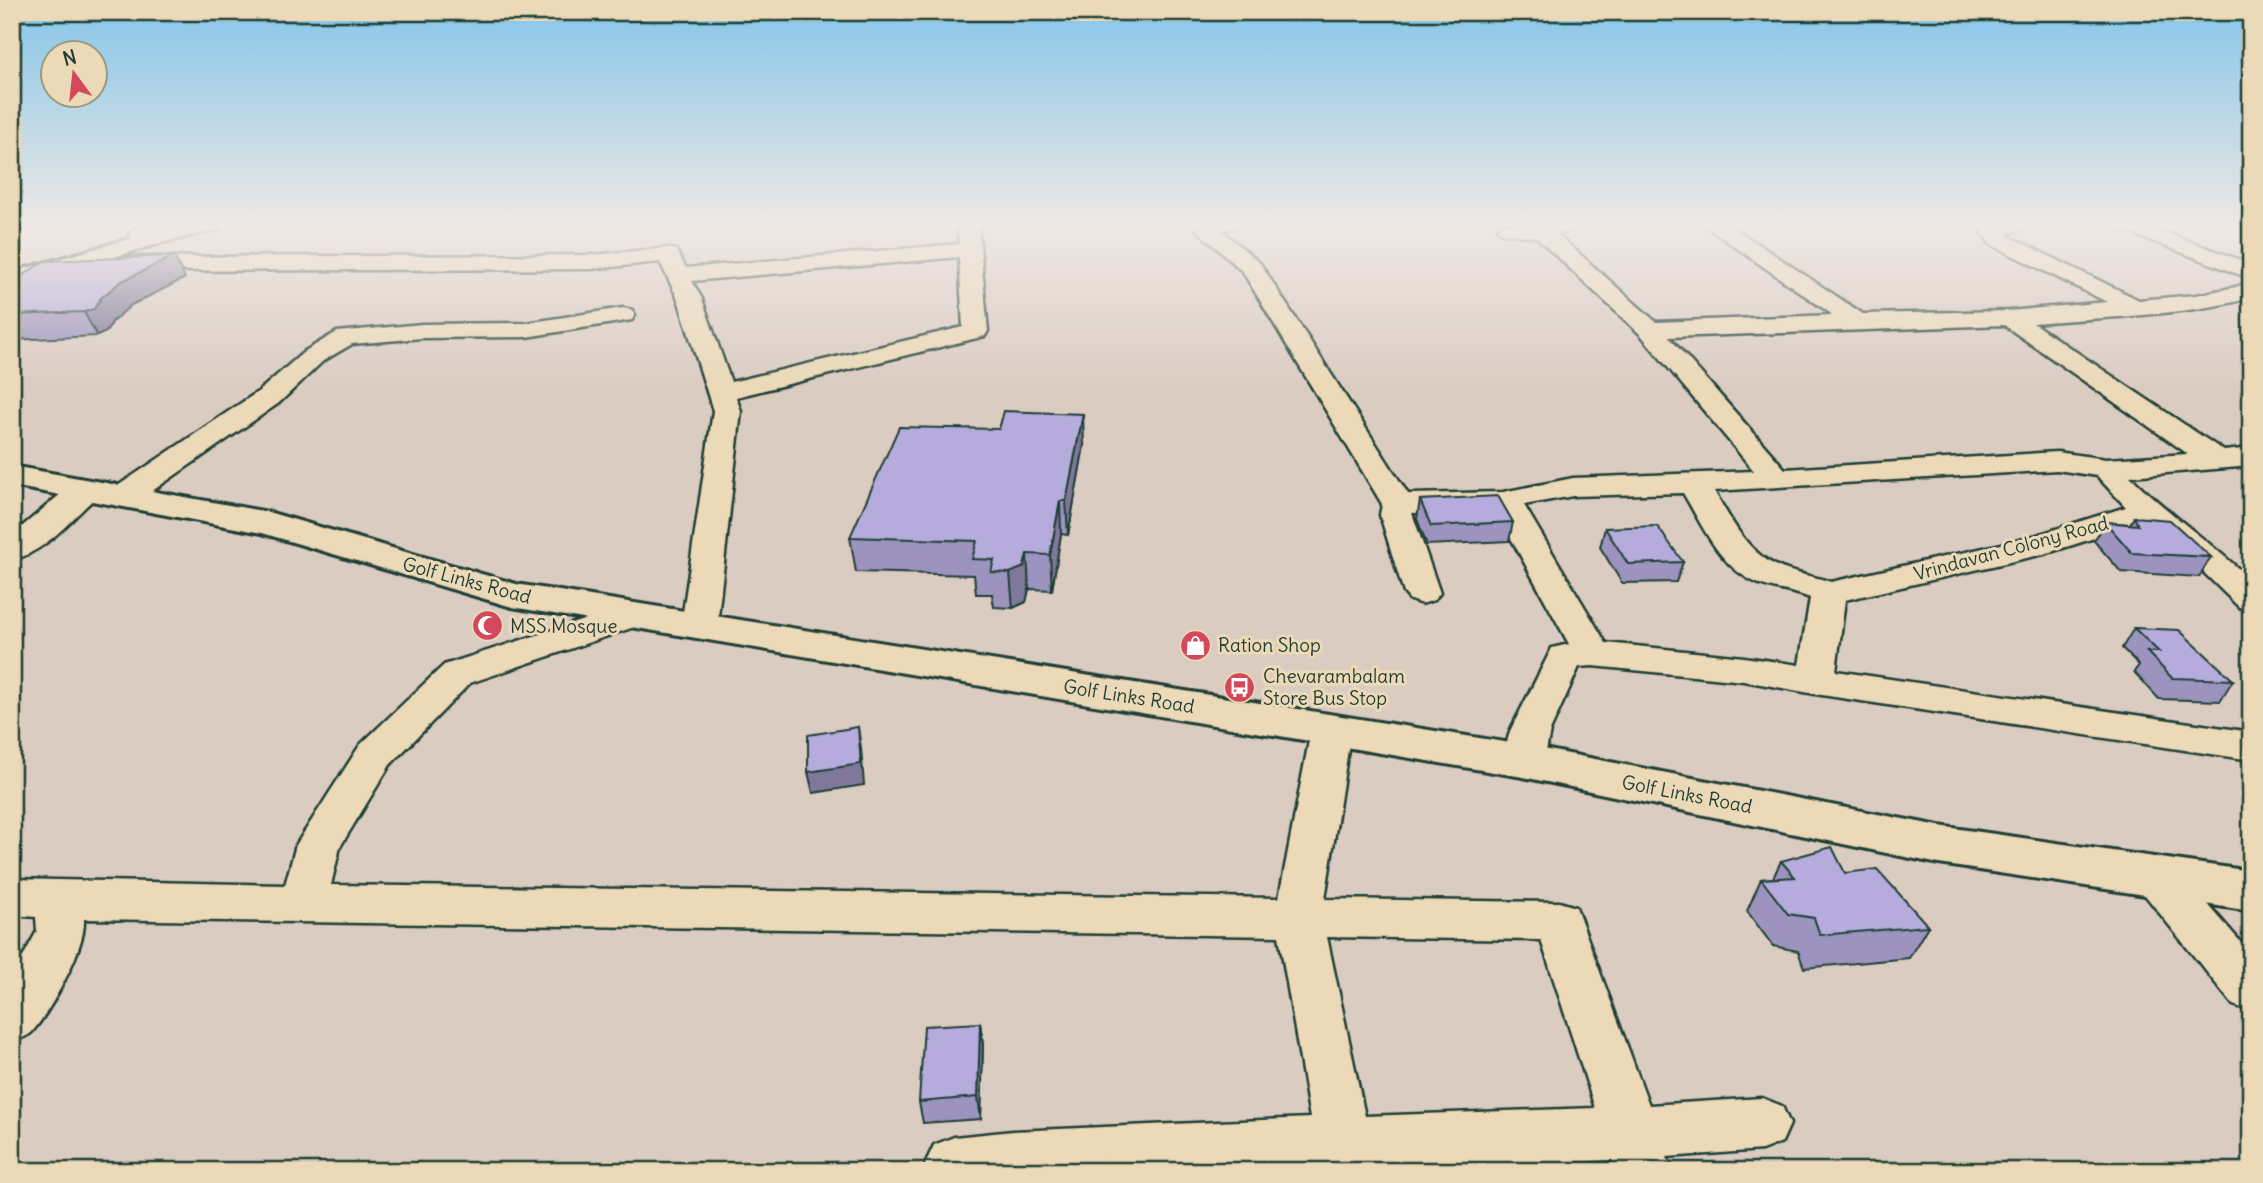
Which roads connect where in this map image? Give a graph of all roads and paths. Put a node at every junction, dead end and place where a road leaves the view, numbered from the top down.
1 (680, 279) edge
2 (971, 279) edge
3 (1259, 279) edge
4 (1595, 279) edge
5 (1796, 279) edge
6 (2079, 279) edge
7 (2251, 288) edge
8 (2137, 308) junction
9 (623, 315) dead end
10 (2010, 318) junction
11 (1857, 321) junction
12 (1650, 330) junction
13 (721, 393) junction
14 (2251, 457) edge
15 (2218, 461) junction
16 (2106, 468) junction
17 (12, 476) edge
18 (1776, 478) junction
19 (1693, 483) junction
20 (105, 493) junction
21 (1506, 501) junction
22 (1398, 504) junction
23 (2147, 511) junction
24 (12, 550) edge
25 (1422, 593) dead end
26 (1828, 593) junction
27 (2251, 600) edge
28 (633, 615) junction
29 (699, 626) junction
30 (1593, 654) junction
31 (1815, 681) junction
32 (1331, 730) junction
33 (2251, 746) edge
34 (1523, 761) junction
35 (2157, 877) junction
36 (2251, 891) edge
37 (12, 897) edge
38 (59, 900) junction
39 (304, 903) junction
40 (1299, 916) junction
41 (2251, 990) edge
42 (12, 1019) edge
43 (1762, 1124) dead end
44 (1638, 1152) edge
45 (1345, 1157) edge
46 (954, 1164) dead end

1 - 13 street
2 - 13 street
3 - 22 street
4 - 12 street
5 - 11 street
6 - 8 street
7 - 8 street
8 - 10 street
9 - 20 street
10 - 11 street
10 - 15 street
11 - 12 street
12 - 18 street
13 - 29 street
14 - 15 street
15 - 16 street
16 - 18 street
16 - 23 street
17 - 20 main road, Golf Links Road
18 - 19 street
19 - 21 street
19 - 26 street
20 - 24 street
20 - 28 main road, Golf Links Road
21 - 22 street
21 - 30 street
22 - 25 street
23 - 26 street, Vrindavan Colony Road
23 - 27 street
26 - 31 street
28 - 29 main road, Golf Links Road
28 - 39 street
29 - 32 main road, Golf Links Road
30 - 31 street
30 - 34 street
31 - 33 street
32 - 34 main road, Golf Links Road
32 - 40 street
34 - 35 main road, Golf Links Road
35 - 36 main road, Golf Links Road
35 - 41 street
37 - 38 street
38 - 39 street
38 - 42 street
39 - 40 street
40 - 44 street
40 - 45 street
43 - 44 street
44 - 45 street
45 - 46 street

